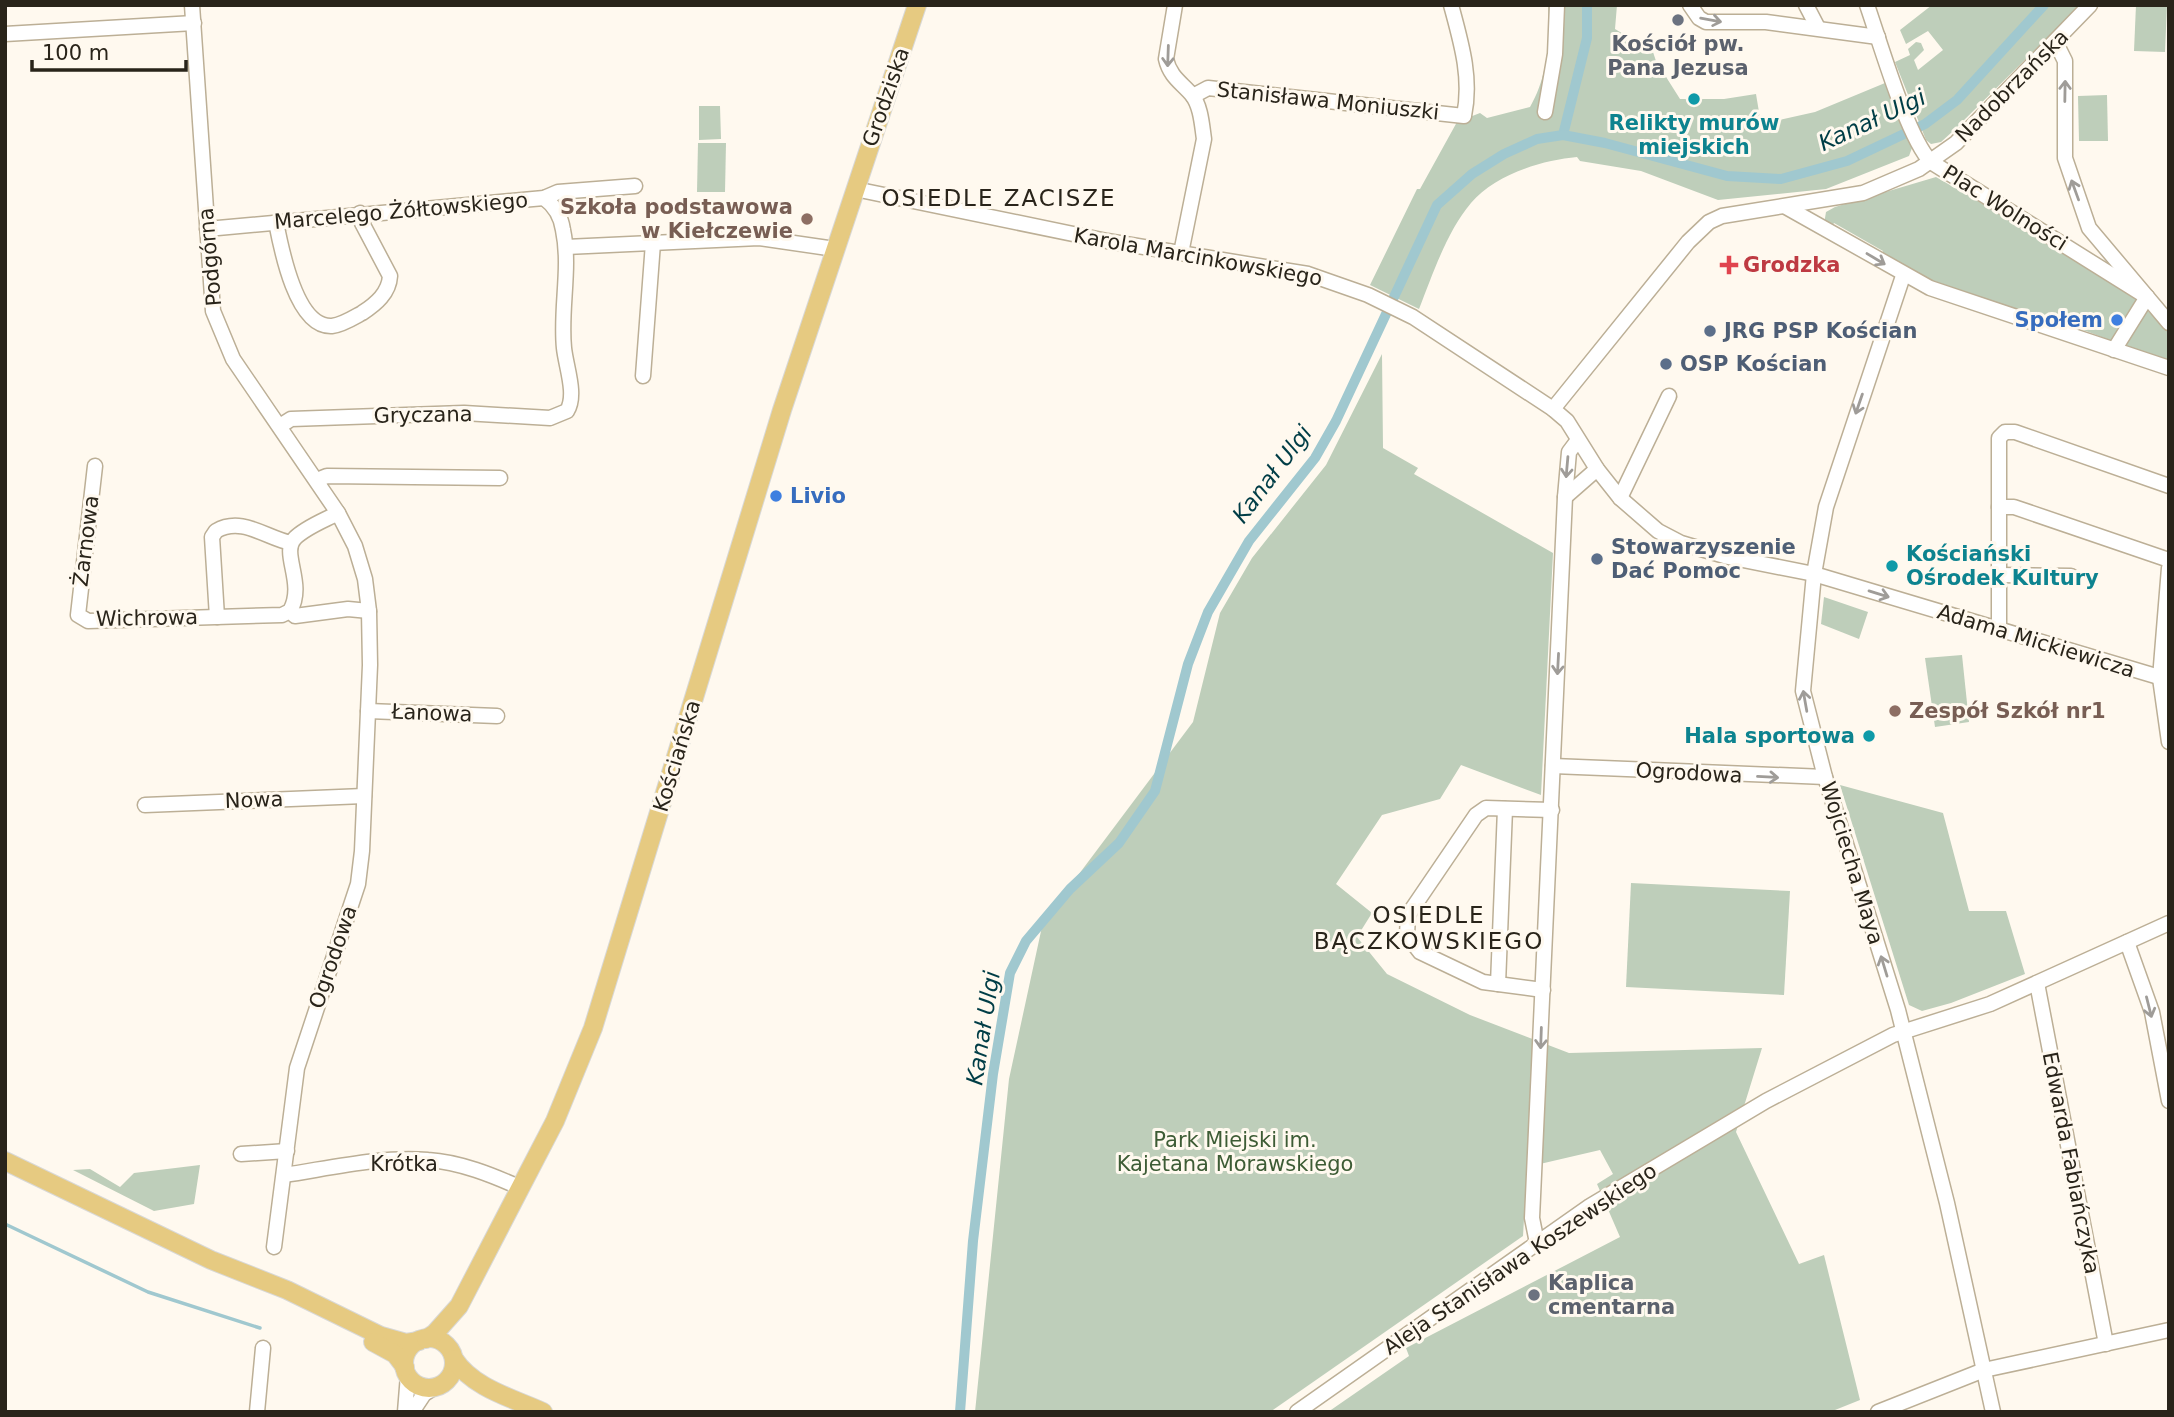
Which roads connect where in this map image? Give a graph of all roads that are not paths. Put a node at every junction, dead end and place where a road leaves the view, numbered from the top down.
1 (192, 5) edge
2 (917, 5) edge
3 (1175, 5) edge
4 (1451, 5) edge
5 (1557, 5) edge
6 (1690, 5) edge
7 (1732, 5) edge
8 (1806, 5) edge
9 (1867, 5) edge
10 (2090, 5) edge
11 (1738, 22) junction
12 (194, 23) junction
13 (1818, 29) junction
14 (5, 34) edge
15 (1878, 37) junction
16 (2056, 43) junction
17 (1193, 96) junction
18 (1545, 112) dead end
19 (1931, 162) junction
20 (635, 186) dead end
21 (855, 189) junction
22 (544, 198) junction
23 (1834, 199) junction
24 (1785, 206) junction
25 (360, 213) junction
26 (276, 222) junction
27 (1818, 224) junction
28 (207, 229) junction
29 (2094, 237) junction
30 (653, 243) junction
31 (566, 247) junction
32 (835, 249) junction
33 (1181, 253) junction
34 (2078, 253) junction
35 (1903, 276) junction
36 (2147, 297) junction
37 (2169, 323) edge
38 (2114, 350) junction
39 (2169, 368) edge
40 (643, 376) dead end
41 (1669, 396) dead end
42 (1553, 409) junction
43 (280, 426) junction
44 (1578, 440) junction
45 (95, 466) dead end
46 (1597, 469) junction
47 (500, 478) dead end
48 (317, 480) junction
49 (2169, 486) edge
50 (1565, 498) junction
51 (1620, 498) junction
52 (1999, 507) junction
53 (338, 513) junction
54 (291, 542) junction
55 (2169, 560) edge
56 (2169, 568) edge
57 (1814, 574) junction
58 (1999, 575) junction
59 (2071, 576) dead end
60 (290, 611) junction
61 (369, 611) junction
62 (78, 615) joint
63 (217, 617) junction
64 (1999, 630) junction
65 (370, 665) joint
66 (2165, 679) edge
67 (368, 711) junction
68 (497, 716) dead end
69 (2169, 742) edge
70 (1553, 766) junction
71 (1825, 777) junction
72 (364, 796) junction
73 (145, 804) dead end
74 (1505, 809) junction
75 (1552, 810) junction
76 (2169, 923) edge
77 (2127, 942) junction
78 (2037, 983) junction
79 (1498, 984) junction
80 (1542, 990) junction
81 (1902, 1032) junction
82 (2169, 1101) edge
83 (287, 1151) junction
84 (241, 1154) dead end
85 (5, 1161) edge
86 (284, 1175) junction
87 (521, 1188) junction
88 (1537, 1243) junction
89 (274, 1247) dead end
90 (211, 1260) junction
91 (459, 1306) junction
92 (2169, 1330) edge
93 (422, 1340) junction
94 (2106, 1344) junction
95 (263, 1348) dead end
96 (452, 1355) junction
97 (1984, 1370) junction
98 (406, 1371) junction
99 (438, 1386) junction
100 (257, 1412) edge
101 (405, 1412) edge
102 (412, 1412) edge
103 (520, 1412) edge
104 (543, 1412) edge
105 (1297, 1412) edge
106 (1878, 1412) edge
107 (1993, 1412) edge

1 - 12 street, Podgórna
2 - 21 main road, Grodziska
3 -> 17 street
4 - 17 street, Stanisława Moniuszki
5 - 18 street
6 -> 11 street
7 - 11 street
8 - 13 street
9 - 15 street
10 - 16 street, Nadobrzańska
11 - 13 street
12 - 14 street
12 - 28 street, Podgórna
13 - 15 street
15 - 19 street
16 - 19 street, Nadobrzańska
29 -> 16 street
17 - 33 street
19 - 23 street, Nadobrzańska
19 - 34 street, Plac Wolności
20 - 22 street, Marcelego Żółtowskiego
21 - 32 main road, Kościańska
21 - 33 street, Karola Marcinkowskiego
22 - 25 street, Marcelego Żółtowskiego
22 - 31 street
23 - 24 street, Nadobrzańska
23 - 27 street
24 - 27 street
24 - 42 street, Nadobrzańska
25 - 26 street, Marcelego Żółtowskiego
25 - 26 street
26 - 28 street, Marcelego Żółtowskiego
27 -> 35 street
28 - 43 street, Podgórna
29 - 34 street, Plac Wolności
29 - 36 street, Plac Wolności
30 - 31 street
30 - 32 street
30 - 40 street
31 - 43 street, Gryczana
32 - 87 main road, Kościańska
33 - 42 street, Karola Marcinkowskiego
34 - 36 street, Plac Wolności
35 - 38 street
35 -> 57 street, Wojciecha Maya
36 - 37 street, Plac Wolności
36 - 38 street
38 - 39 street
41 - 51 street
42 - 44 street, Adama Mickiewicza
43 - 48 street, Podgórna
44 - 46 street, Adama Mickiewicza
44 -> 50 street
45 - 62 street, Żarnowa
46 - 50 street
46 - 51 street, Adama Mickiewicza
47 - 48 street
48 - 53 street, Podgórna
49 - 52 street
50 -> 70 street
51 - 57 street, Adama Mickiewicza
52 - 55 street
52 - 58 street
53 - 54 street
53 - 61 street, Podgórna
54 - 60 street
54 - 63 street, Wichrowa
56 - 66 street
57 -> 64 street, Adama Mickiewicza
71 -> 57 street, Wojciecha Maya
58 - 59 street
58 - 64 street
60 - 61 street
60 - 63 street, Wichrowa
61 - 65 street, Podgórna
62 - 63 street, Wichrowa
64 - 66 street, Adama Mickiewicza
65 - 67 street, Ogrodowa
66 - 69 street
67 - 68 street, Łanowa
67 - 72 street, Ogrodowa
70 -> 71 street, Ogrodowa
70 - 75 street
81 -> 71 street, Wojciecha Maya
72 - 73 street, Nowa
72 - 83 street, Ogrodowa
74 - 75 street
74 - 79 street
74 - 79 street
75 - 80 street
76 - 77 street, Aleja Stanisława Koszewskiego
77 - 78 street, Aleja Stanisława Koszewskiego
77 -> 82 street
78 - 81 street, Aleja Stanisława Koszewskiego
78 - 94 street, Edwarda Fabiańczyka
79 - 80 street
80 -> 88 street
81 - 88 street, Aleja Stanisława Koszewskiego
81 - 97 street, Wojciecha Maya
83 - 84 street
83 - 86 street, Ogrodowa
85 - 90 main road
86 - 87 street, Krótka
86 - 89 street, Ogrodowa
87 - 91 main road, Kościańska
88 - 105 street, Aleja Stanisława Koszewskiego
90 - 93 main road
90 - 98 main road
91 - 93 main road, Kościańska
91 - 96 main road, Kościańska
92 - 94 street
93 - 96 main road
93 - 98 main road
94 - 97 street
95 - 100 street
96 - 99 main road
96 - 104 main road
97 - 106 street
97 - 107 street, Wojciecha Maya
98 - 99 main road
98 - 101 street
99 - 102 street
99 - 103 main road

